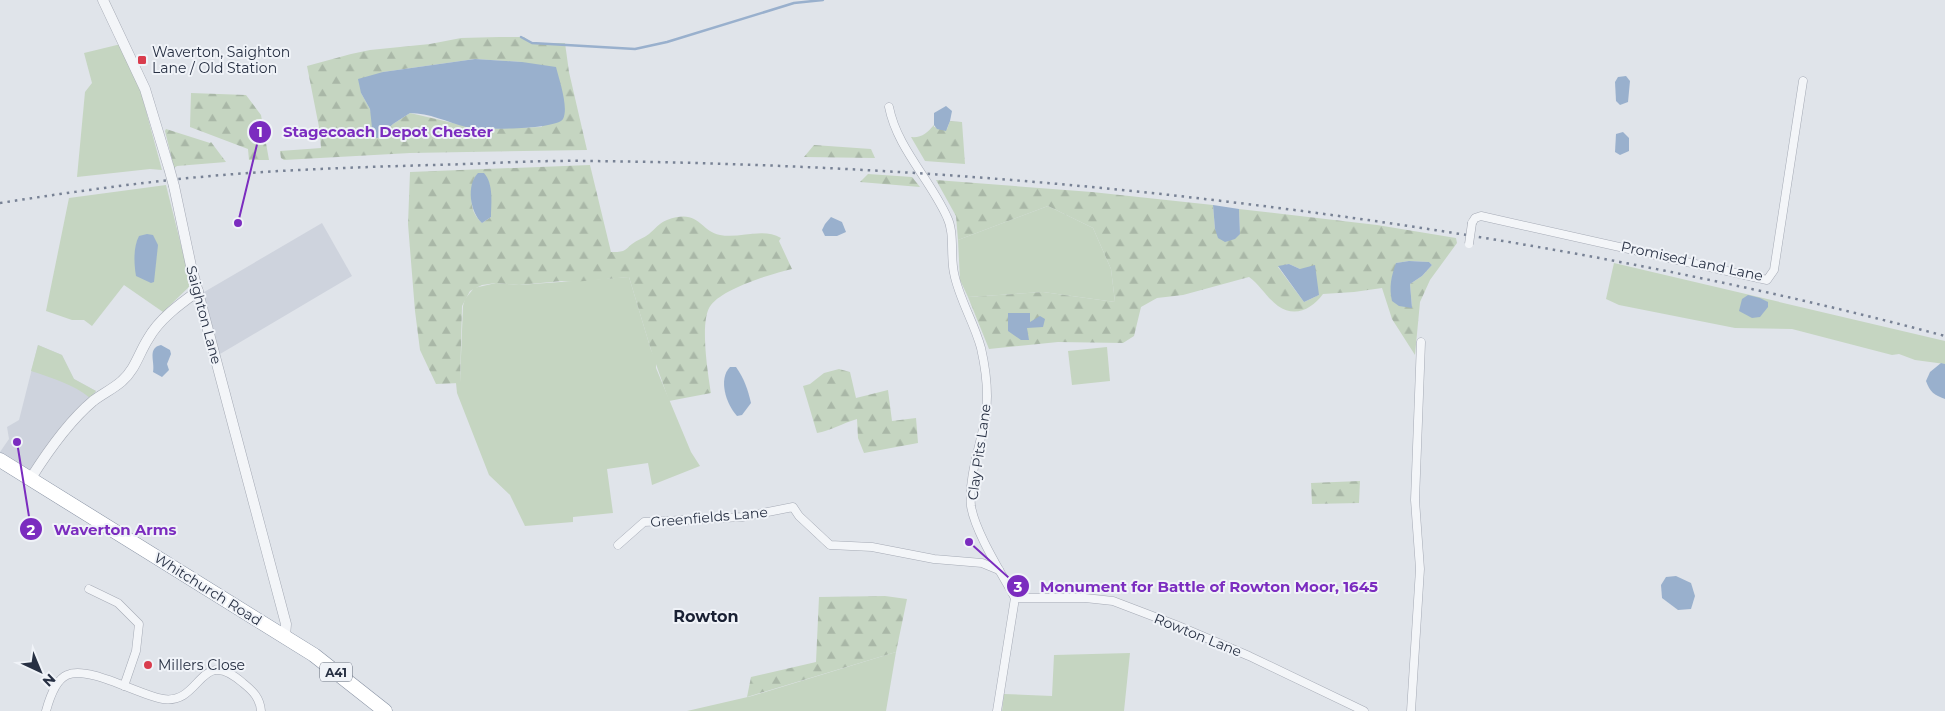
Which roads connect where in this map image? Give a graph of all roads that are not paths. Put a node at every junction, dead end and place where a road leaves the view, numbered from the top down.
1 (103, 0) edge
2 (1803, 81) dead end
3 (889, 107) dead end
4 (1469, 244) dead end
5 (198, 291) junction
6 (1421, 342) dead end
7 (0, 460) edge
8 (30, 478) junction
9 (618, 545) dead end
10 (998, 570) junction
11 (89, 589) dead end
12 (1015, 598) junction
13 (285, 636) junction
14 (124, 686) junction
15 (46, 711) edge
16 (261, 711) edge
17 (385, 711) edge
18 (997, 711) edge
19 (1364, 711) edge
20 (1412, 711) edge

1 - 5 street, Saighton Lane, bridge
2 - 4 street, Promised Land Lane, bridge
3 - 10 street, Clay Pits Lane
5 - 8 street
5 - 13 street, Saighton Lane
6 - 20 street
7 - 8 highway, Whitchurch Road / A41
8 - 13 highway, Whitchurch Road / A41
9 - 10 street, Greenfields Lane
10 - 12 street, Clay Pits Lane
11 - 14 street
12 - 18 street
12 - 19 street, Rowton Lane
13 - 17 highway, Whitchurch Road / A41
14 - 15 street
14 - 16 street

